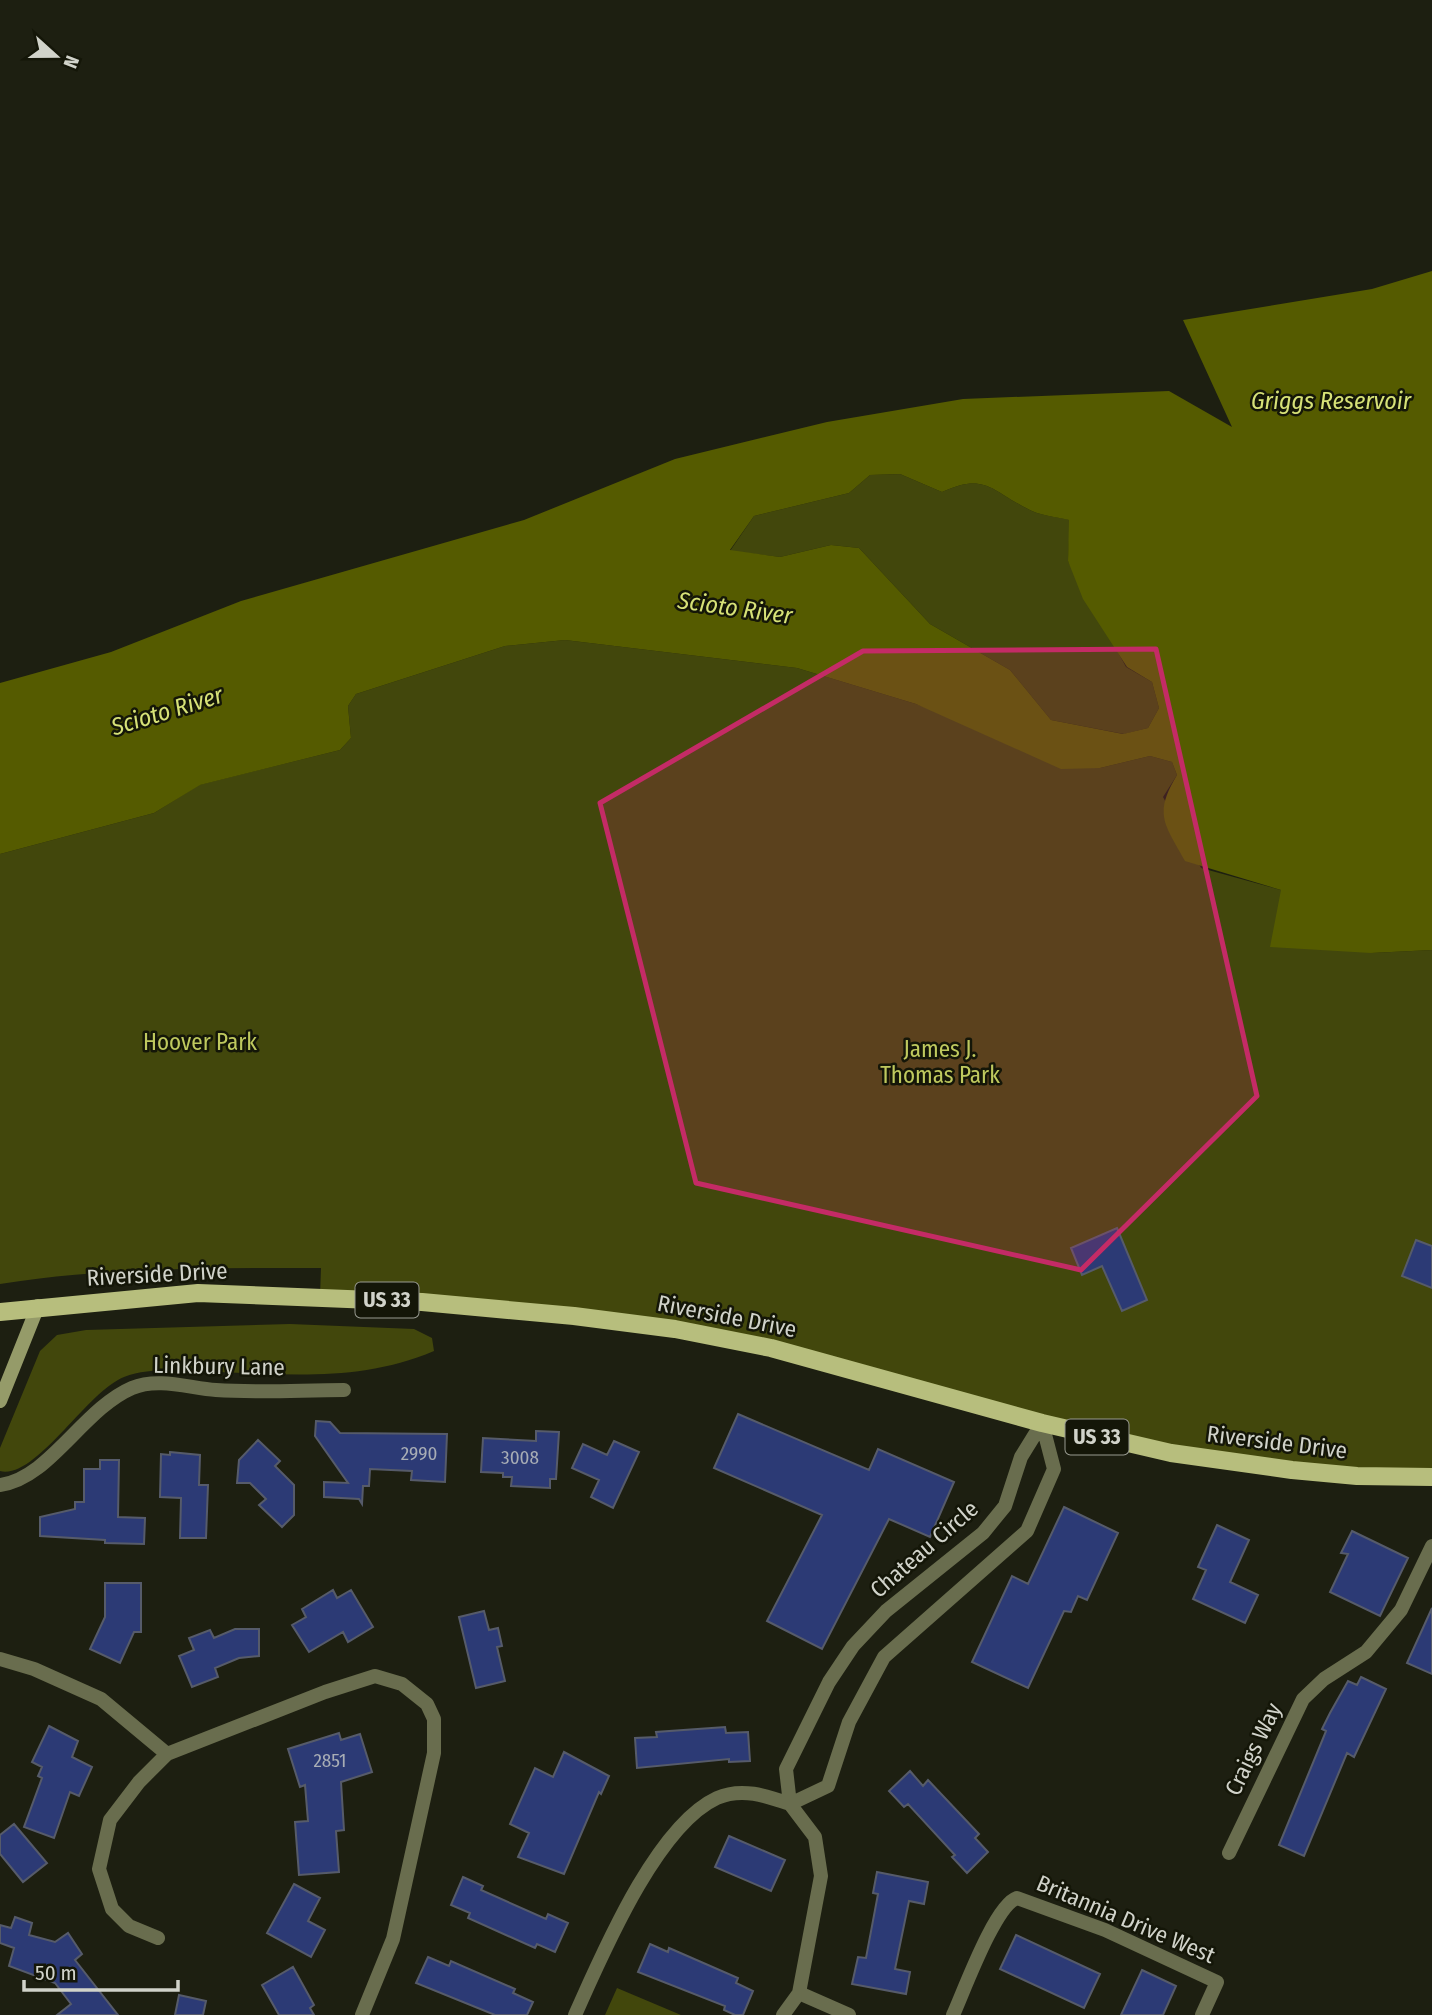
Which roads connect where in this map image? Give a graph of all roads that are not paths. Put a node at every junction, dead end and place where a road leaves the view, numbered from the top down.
1 (38, 1307) junction
2 (0, 1312) edge
3 (344, 1391) dead end
4 (0, 1401) edge
5 (1042, 1423) junction
6 (1432, 1478) edge
7 (0, 1485) edge
8 (1432, 1546) edge
9 (0, 1659) edge
10 (167, 1754) junction
11 (790, 1804) junction
12 (1229, 1853) dead end
13 (158, 1938) dead end
14 (799, 1993) junction
15 (362, 2015) edge
16 (575, 2015) edge
17 (783, 2015) edge
18 (849, 2015) edge
19 (953, 2015) edge
20 (1202, 2015) edge

1 - 2 main road, Riverside Drive / US 33
1 - 4 street
1 - 5 main road, Riverside Drive / US 33
3 - 7 street, Linkbury Lane
5 - 6 main road, Riverside Drive / US 33
5 - 11 street, Chateau Circle
5 - 11 street
8 - 12 street, Craigs Way
9 - 10 street
10 - 13 street
10 - 15 street
11 - 14 street
11 - 16 street
14 - 17 street
14 - 18 street
19 - 20 street, Britannia Drive West

